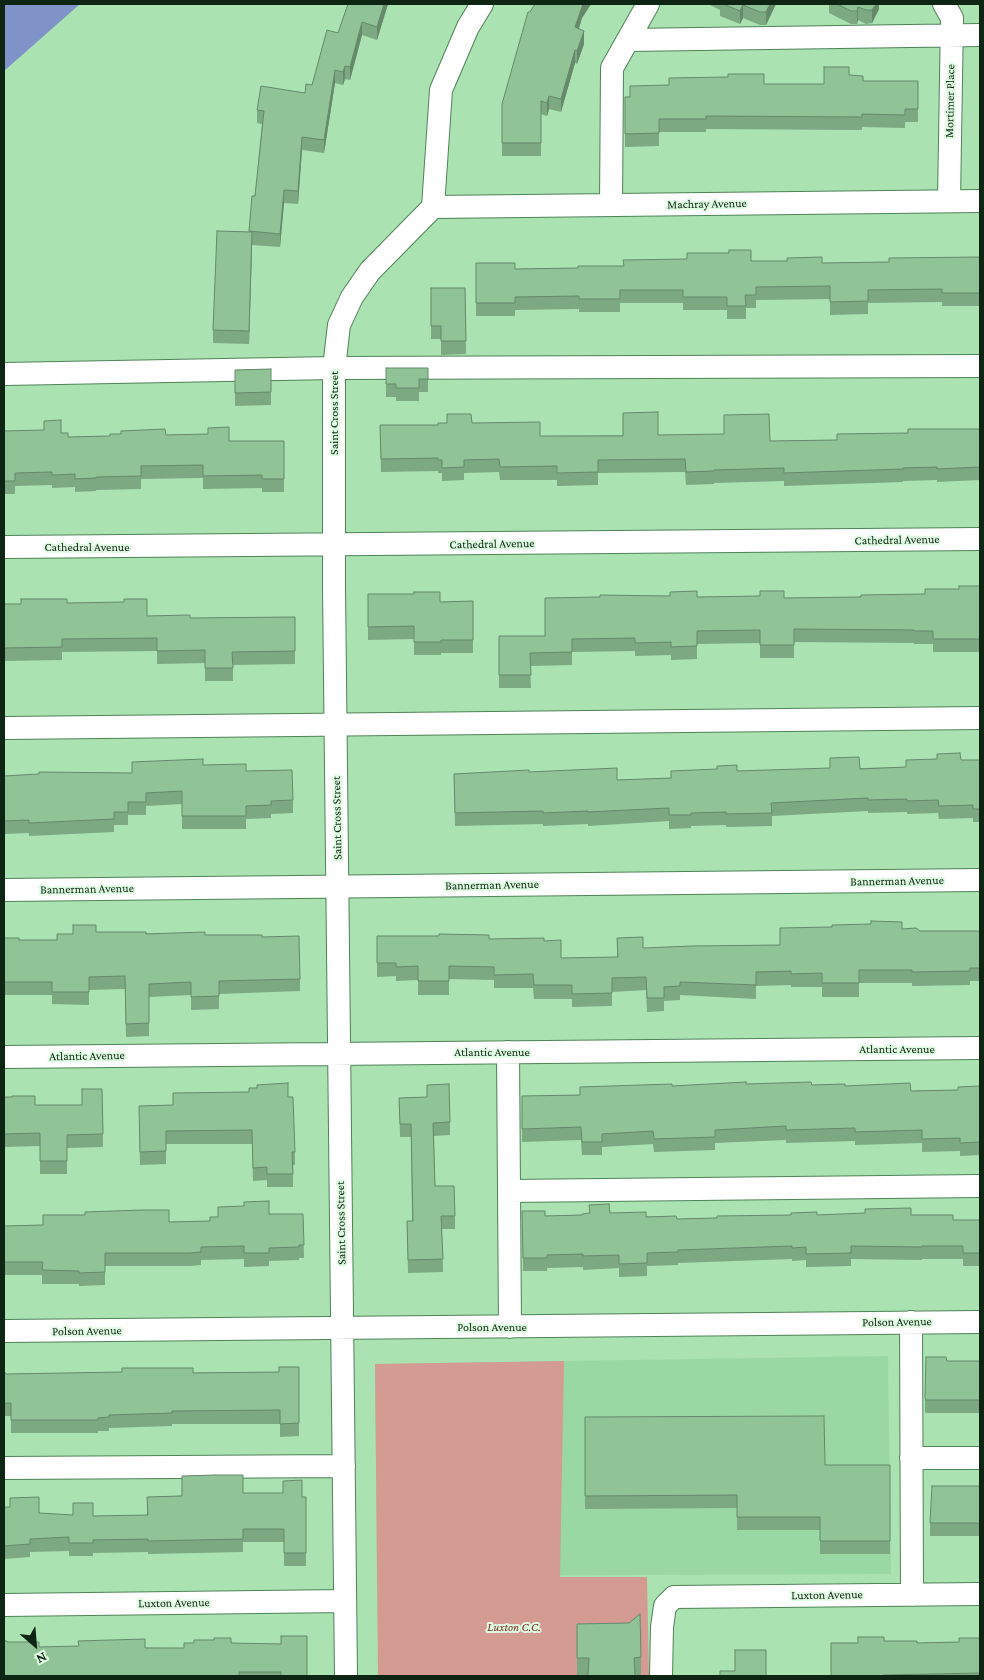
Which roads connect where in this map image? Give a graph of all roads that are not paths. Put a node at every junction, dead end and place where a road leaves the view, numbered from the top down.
1 (482, 4) edge
2 (648, 4) edge
3 (944, 4) edge
4 (951, 35) junction
5 (980, 35) edge
6 (628, 40) junction
7 (949, 201) junction
8 (980, 201) edge
9 (611, 205) junction
10 (433, 207) junction
11 (980, 366) edge
12 (334, 368) junction
13 (4, 374) edge
14 (980, 539) edge
15 (334, 545) junction
16 (4, 547) edge
17 (980, 718) edge
18 (336, 724) junction
19 (4, 728) edge
20 (980, 880) edge
21 (338, 887) junction
22 (4, 890) edge
23 (980, 1048) edge
24 (508, 1052) junction
25 (339, 1054) junction
26 (4, 1057) edge
27 (980, 1186) edge
28 (509, 1191) junction
29 (911, 1322) junction
30 (980, 1322) edge
31 (510, 1327) junction
32 (342, 1328) junction
33 (4, 1331) edge
34 (911, 1458) junction
35 (980, 1458) edge
36 (344, 1466) junction
37 (4, 1468) edge
38 (980, 1594) edge
39 (912, 1595) junction
40 (345, 1601) junction
41 (4, 1605) edge
42 (346, 1676) edge
43 (661, 1676) edge

1 - 10 street
2 - 6 street
3 - 4 street, Mortimer Place
4 - 5 street
4 - 6 street
4 - 7 street, Mortimer Place
6 - 9 street
7 - 8 street, Machray Avenue
7 - 9 street, Machray Avenue
9 - 10 street, Machray Avenue
10 - 12 street, Saint Cross Street
11 - 12 street
12 - 13 street
12 - 15 street, Saint Cross Street
14 - 15 street, Cathedral Avenue
15 - 16 street, Cathedral Avenue
15 - 18 street, Saint Cross Street
17 - 18 street
18 - 19 street
18 - 21 street, Saint Cross Street
20 - 21 street, Bannerman Avenue
21 - 22 street, Bannerman Avenue
21 - 25 street, Saint Cross Street
23 - 24 street, Atlantic Avenue
24 - 25 street, Atlantic Avenue
24 - 28 street
25 - 26 street, Atlantic Avenue
25 - 32 street, Saint Cross Street
27 - 28 street
28 - 31 street
29 - 30 street, Polson Avenue
29 - 31 street, Polson Avenue
29 - 34 street
31 - 32 street, Polson Avenue
32 - 33 street, Polson Avenue
32 - 36 street, Saint Cross Street
34 - 35 street
34 - 39 street
36 - 37 street
36 - 40 street, Saint Cross Street
38 - 39 street, Luxton Avenue
39 - 43 street, Luxton Avenue
40 - 41 street, Luxton Avenue
40 - 42 street, Saint Cross Street

